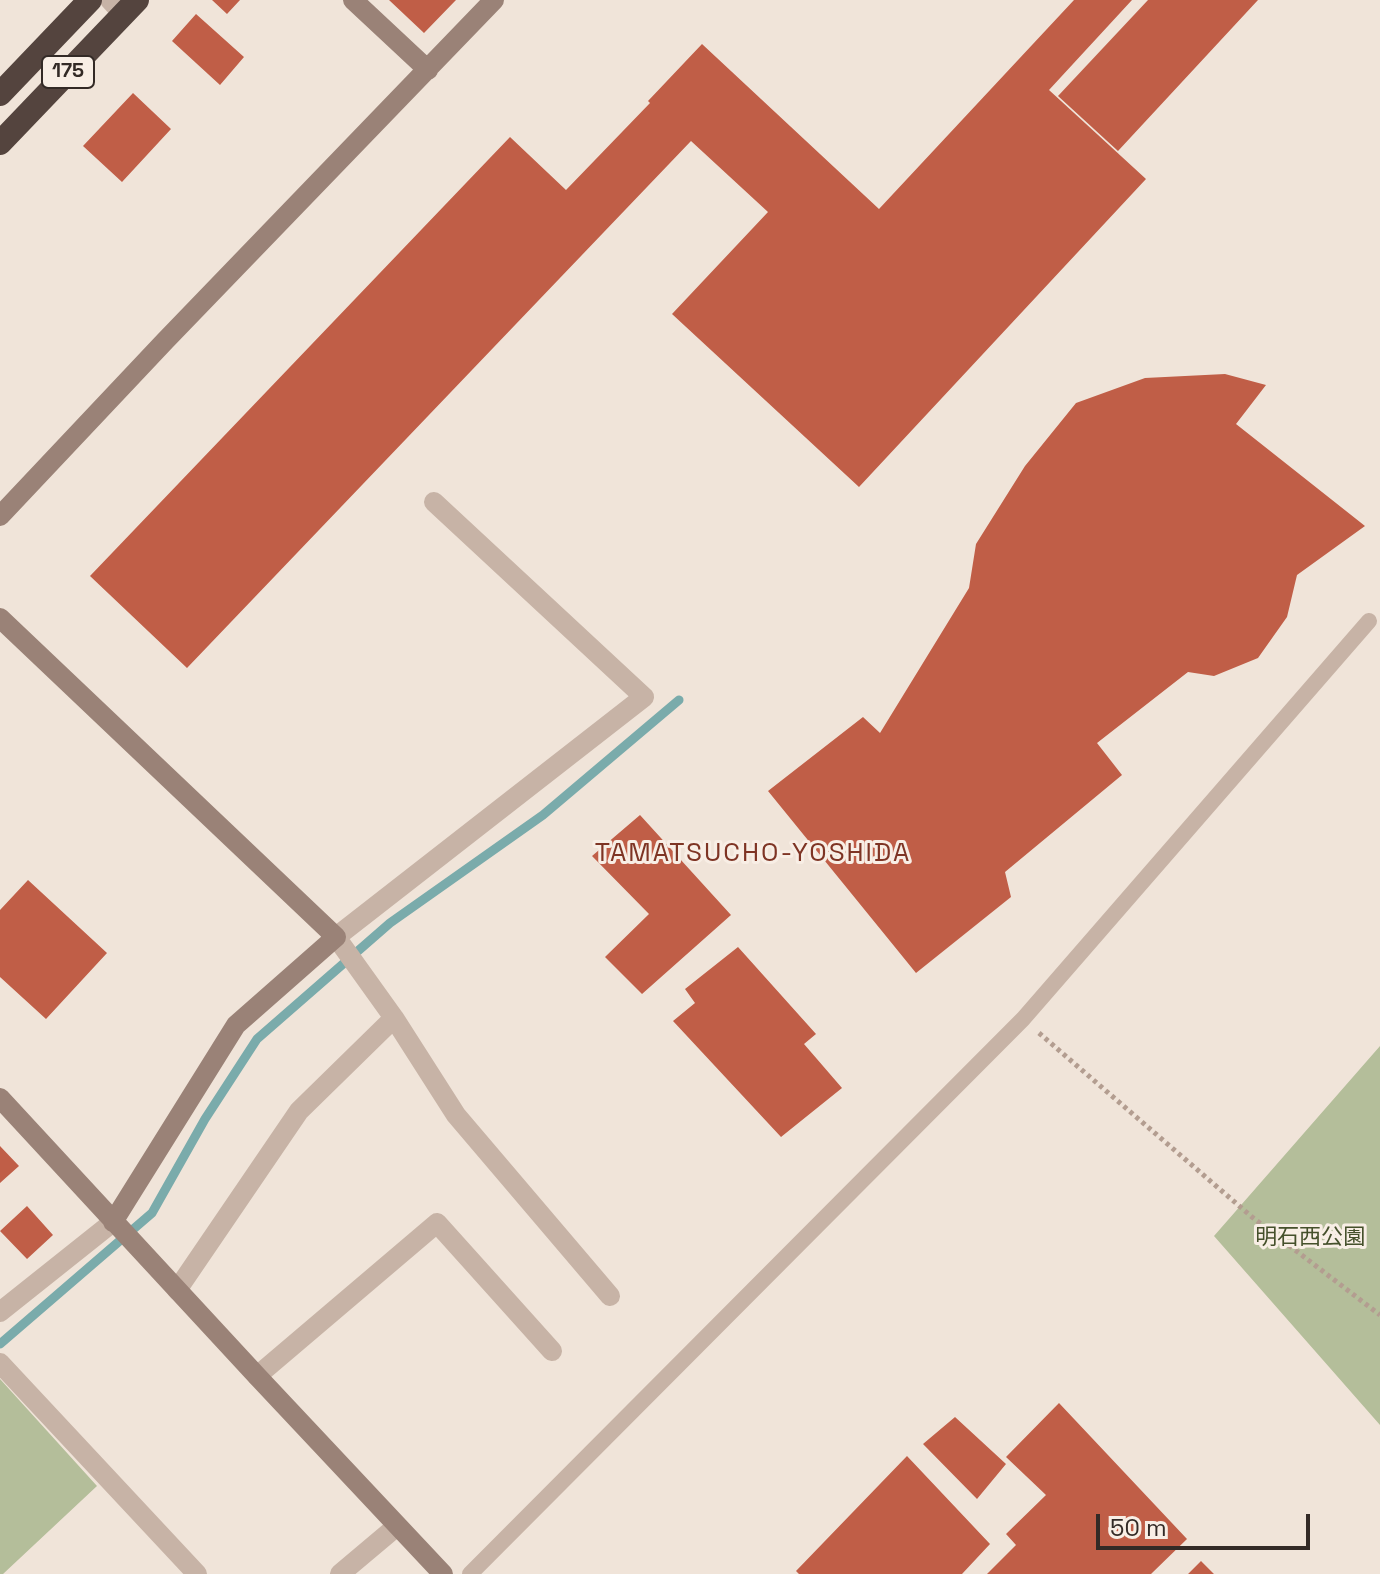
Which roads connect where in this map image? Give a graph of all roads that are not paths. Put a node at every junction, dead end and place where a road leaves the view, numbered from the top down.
1 (90, 0) edge
2 (353, 0) edge
3 (494, 0) edge
4 (123, 5) edge
5 (428, 70) junction
6 (0, 94) edge
7 (0, 143) edge
8 (434, 502) dead end
9 (0, 516) edge
10 (0, 618) edge
11 (1369, 621) dead end
12 (336, 937) junction
13 (394, 1018) junction
14 (0, 1098) edge
15 (113, 1222) junction
16 (177, 1290) junction
17 (610, 1296) dead end
18 (0, 1312) edge
19 (552, 1351) dead end
20 (0, 1363) edge
21 (257, 1376) junction
22 (397, 1526) junction
23 (197, 1574) edge
24 (340, 1574) edge
25 (443, 1574) edge
26 (470, 1574) edge

1 - 6 highway, 175
2 - 5 street
3 - 5 street
4 - 7 highway, 175
5 - 9 street
8 - 12 street
10 - 12 street
11 - 26 lane
12 - 13 street
12 - 15 street
13 - 16 street
13 - 17 street
14 - 15 street
15 - 16 street
15 - 18 street
16 - 21 street
19 - 21 street
20 - 23 street
21 - 22 street
22 - 24 street
22 - 25 street

